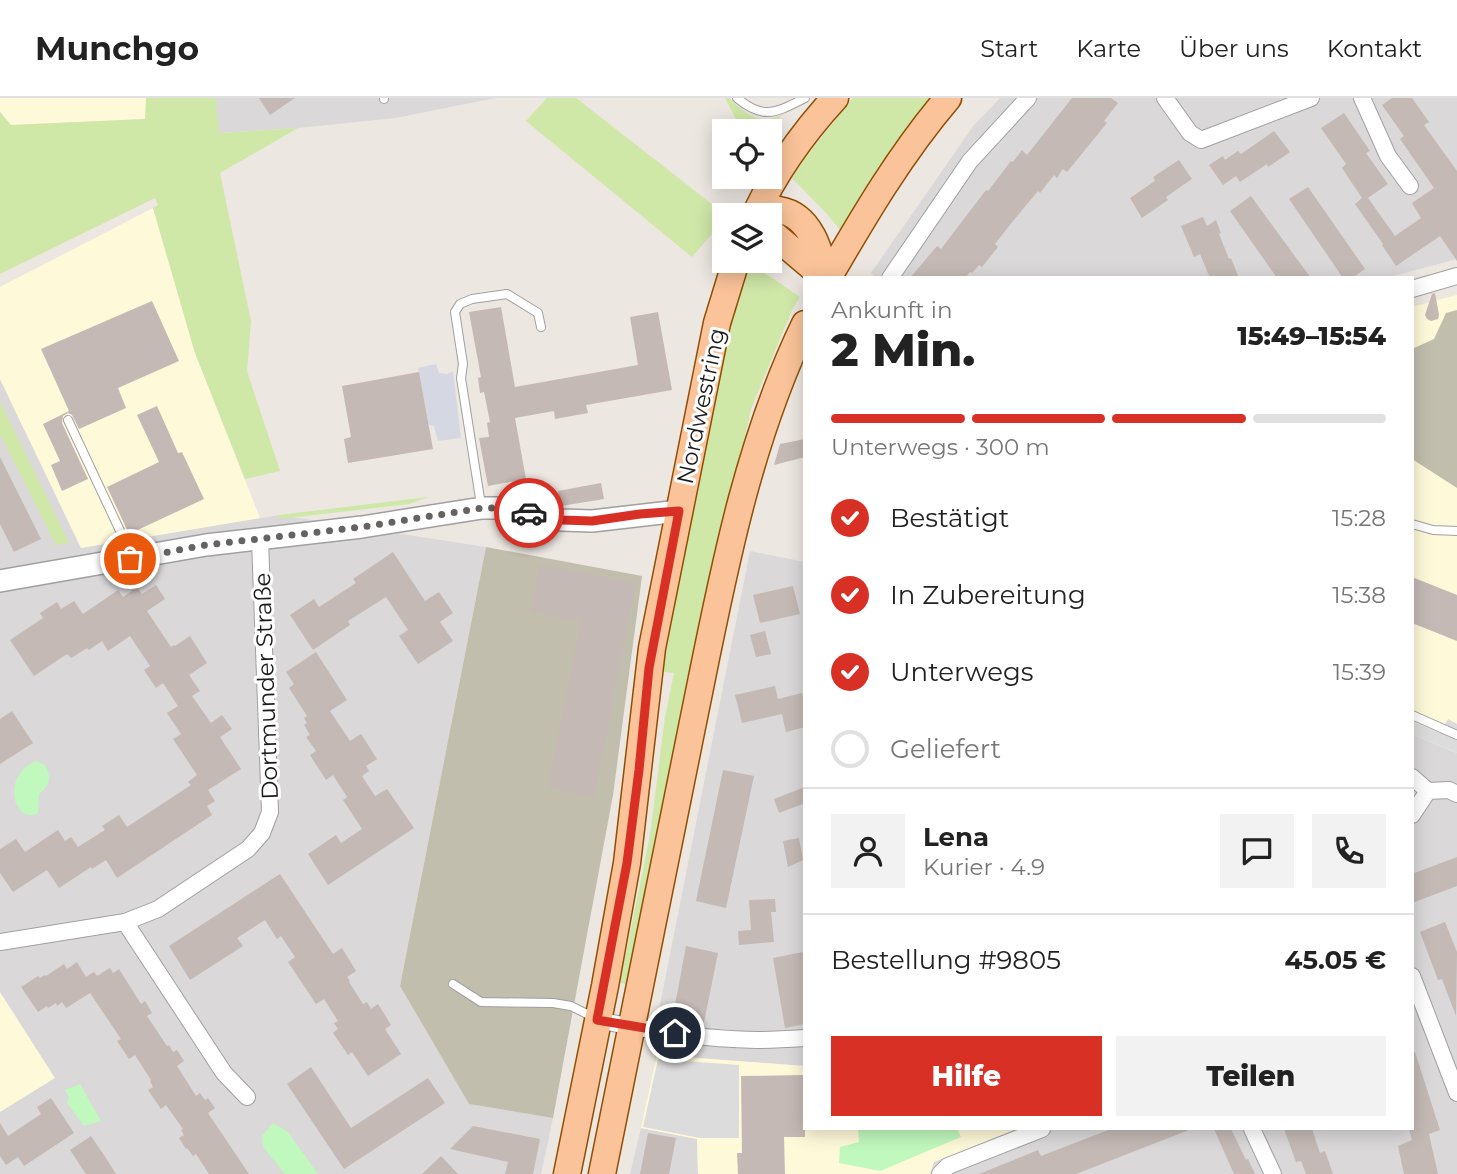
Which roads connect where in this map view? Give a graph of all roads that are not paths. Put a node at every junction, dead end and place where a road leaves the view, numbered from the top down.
1 (737, 98) edge
2 (805, 98) edge
3 (835, 98) edge
4 (948, 98) edge
5 (1028, 98) edge
6 (1165, 98) edge
7 (1311, 98) edge
8 (1362, 98) edge
9 (1410, 186) dead end
10 (767, 203) edge
11 (782, 210) edge
12 (733, 273) edge
13 (825, 276) edge
14 (827, 276) edge
15 (891, 276) edge
16 (1457, 276) edge
17 (1414, 288) edge
18 (541, 327) dead end
19 (803, 328) edge
20 (68, 420) dead end
21 (482, 508) junction
22 (679, 511) junction
23 (1414, 525) edge
24 (1457, 531) edge
25 (260, 540) junction
26 (130, 559) junction
27 (0, 581) edge
28 (1414, 716) edge
29 (1457, 735) edge
30 (1414, 779) edge
31 (1428, 790) junction
32 (1457, 794) edge
33 (1414, 812) edge
34 (125, 922) junction
35 (0, 942) edge
36 (1414, 981) edge
37 (453, 984) dead end
38 (597, 1020) junction
39 (631, 1027) junction
40 (803, 1038) edge
41 (1457, 1093) edge
42 (247, 1097) dead end
43 (1039, 1130) edge
44 (1252, 1130) edge
45 (567, 1174) edge
46 (602, 1174) edge
47 (940, 1174) edge
48 (1273, 1174) edge

1 - 2 lane
3 - 10 main road
4 - 14 main road
5 - 15 street
6 - 7 street
8 - 9 street
11 - 13 main road
12 - 22 main road, Nordwestring
16 - 17 street
18 - 21 lane
19 - 39 main road
20 - 26 lane
21 - 22 street
21 - 25 street
22 - 38 main road, Nordwestring
23 - 24 lane
25 - 26 street
25 - 34 street, Dortmunder Straße
26 - 27 street
28 - 29 lane
30 - 31 street
31 - 32 street
31 - 33 street
34 - 35 street, Dortmunder Straße
34 - 42 street
36 - 41 street
37 - 38 lane
38 - 39 street
38 - 45 main road, Nordwestring
39 - 40 street
39 - 46 main road
43 - 47 street
44 - 48 street

